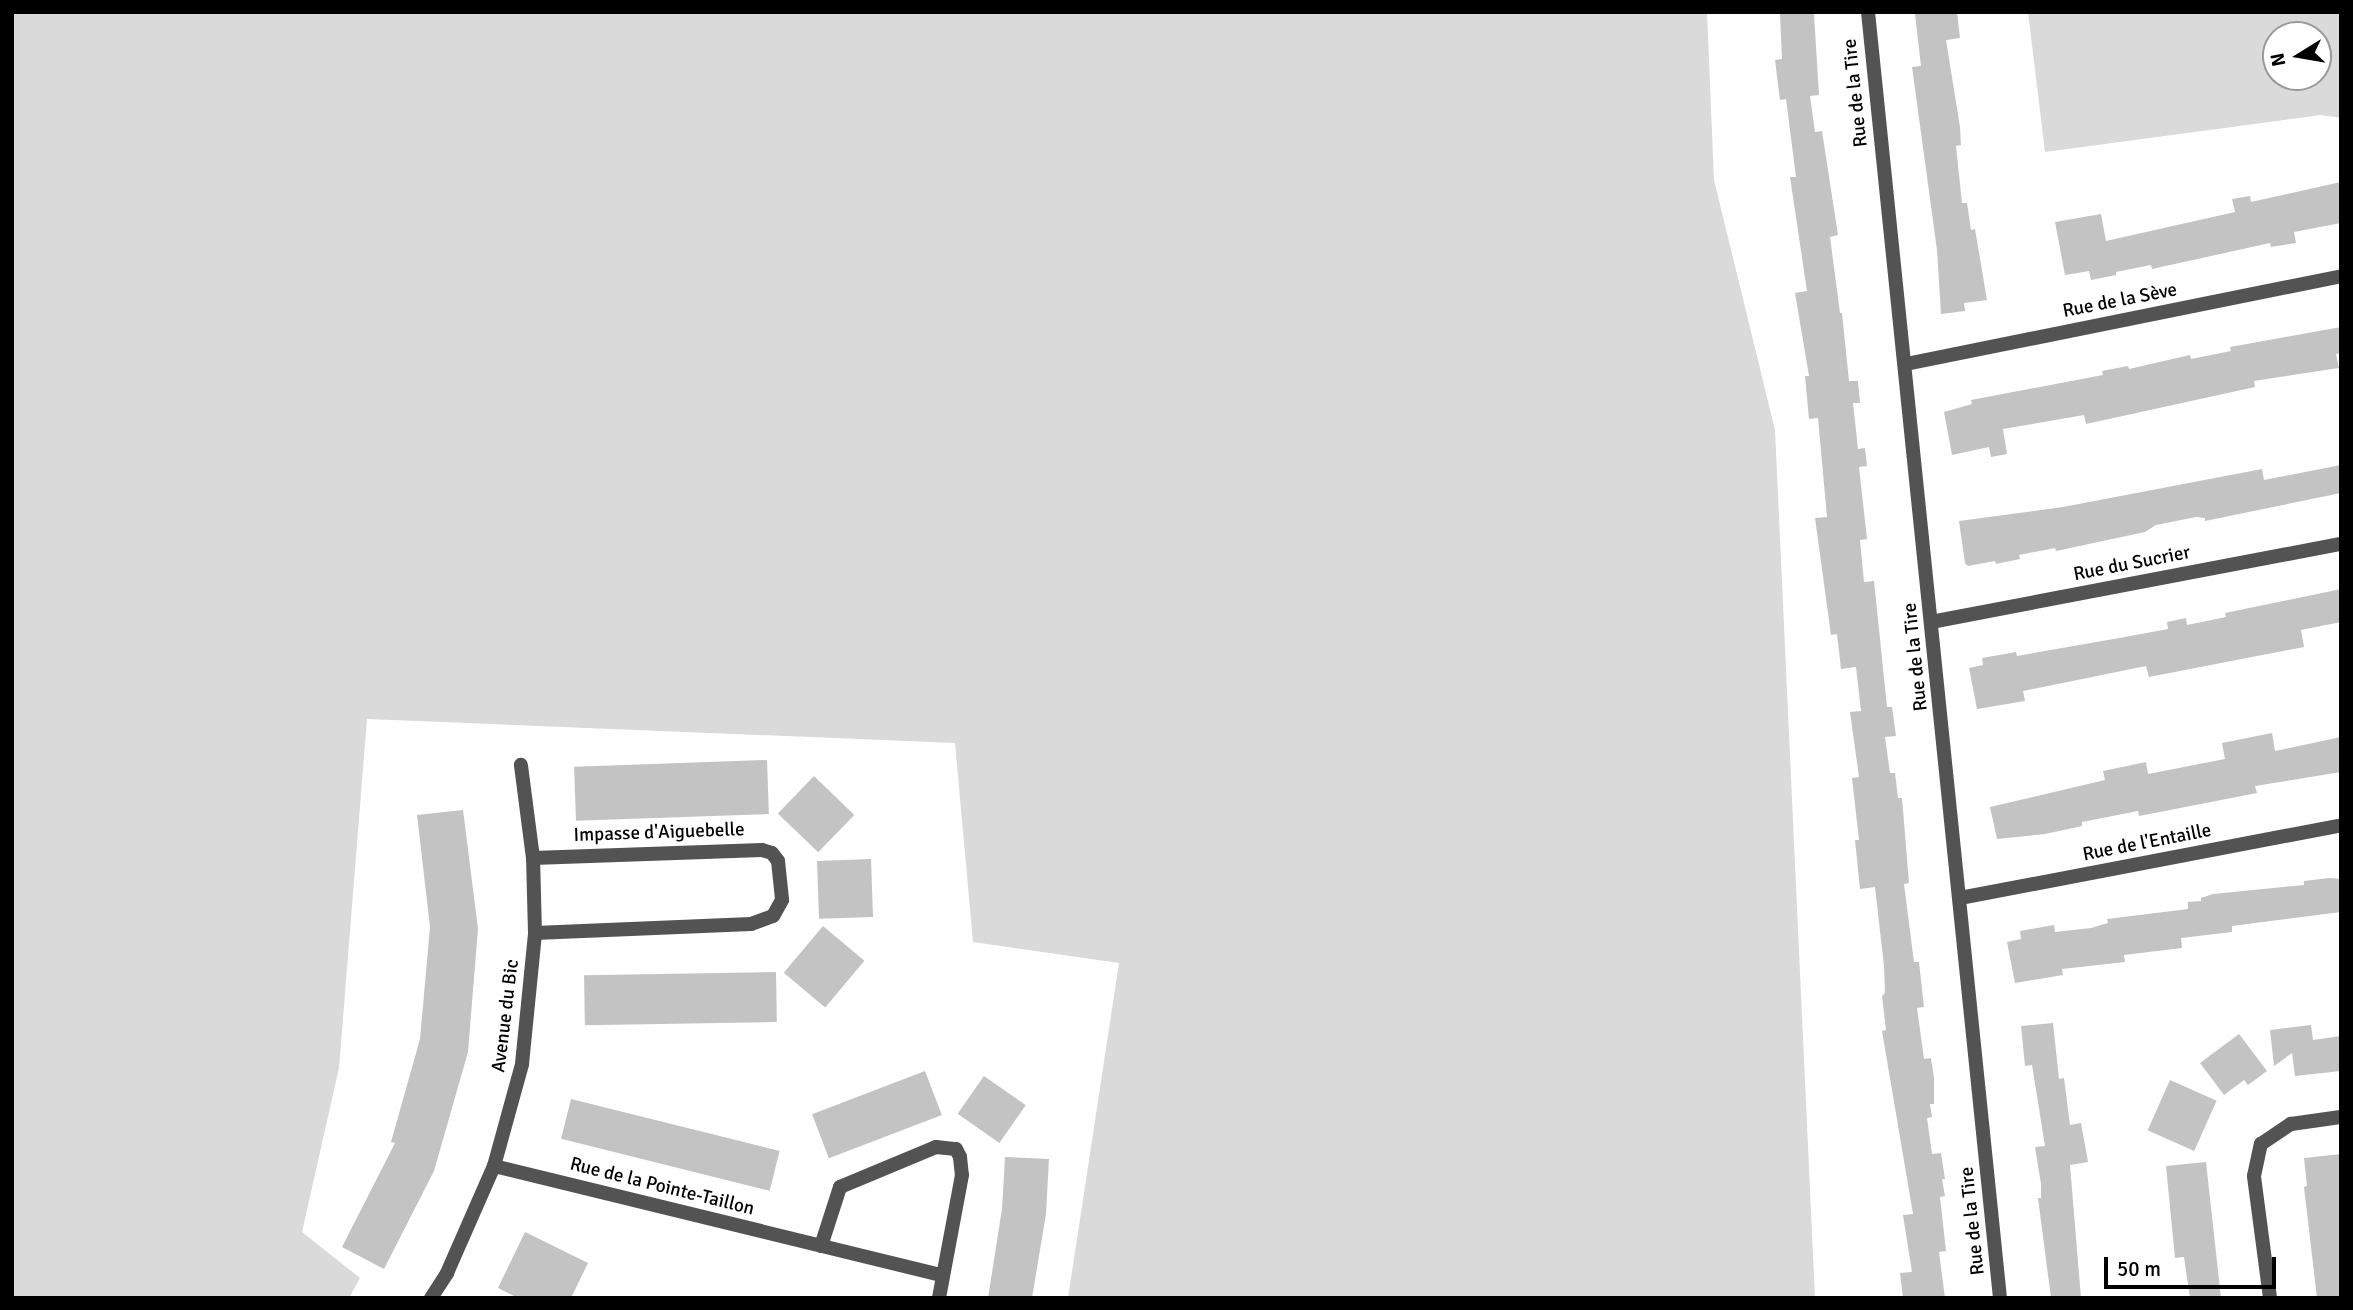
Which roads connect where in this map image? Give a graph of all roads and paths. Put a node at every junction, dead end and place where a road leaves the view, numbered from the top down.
1 (1868, 12) edge
2 (2341, 276) edge
3 (1906, 363) junction
4 (2341, 544) edge
5 (1931, 622) junction
6 (521, 765) dead end
7 (2341, 825) edge
8 (533, 858) junction
9 (1961, 898) junction
10 (535, 933) junction
11 (2341, 1117) edge
12 (494, 1166) junction
13 (821, 1246) junction
14 (942, 1275) junction
15 (431, 1298) edge
16 (939, 1298) edge
17 (2000, 1298) edge
18 (2270, 1298) edge

1 - 3 street, Rue de la Tire
2 - 3 street, Rue de la Sève
3 - 5 street, Rue de la Tire
4 - 5 street, Rue du Sucrier
5 - 9 street, Rue de la Tire
6 - 8 street, Avenue du Bic
7 - 9 street, Rue de l'Entaille
8 - 10 street, Avenue du Bic
8 - 10 street, Impasse d'Aiguebelle
9 - 17 street, Rue de la Tire
10 - 12 street, Avenue du Bic
11 - 18 street
12 - 13 street, Rue de la Pointe-Taillon
12 - 15 street, Avenue du Bic
13 - 14 street, Rue de la Pointe-Taillon
13 - 14 street
14 - 16 street

